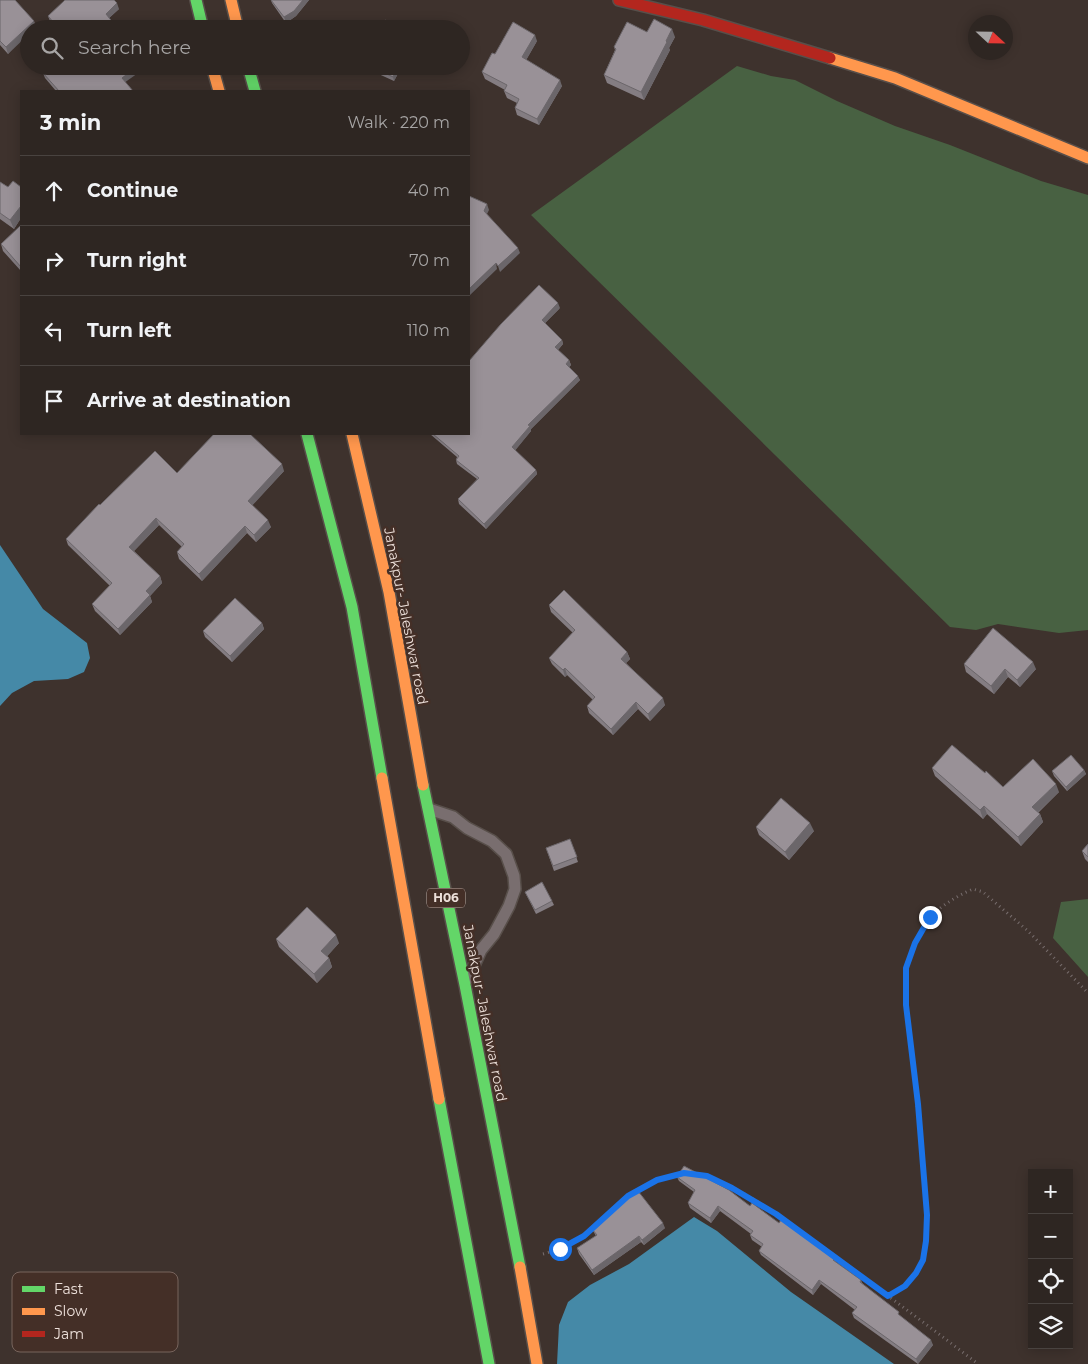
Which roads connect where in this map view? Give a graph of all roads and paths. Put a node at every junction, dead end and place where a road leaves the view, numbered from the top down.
1 (196, 0) edge
2 (231, 0) edge
3 (619, 0) edge
4 (201, 20) edge
5 (236, 20) edge
6 (215, 75) edge
7 (251, 75) edge
8 (219, 90) edge
9 (255, 90) edge
10 (1088, 158) edge
11 (307, 435) edge
12 (352, 435) edge
13 (427, 808) junction
14 (465, 985) junction
15 (1088, 993) edge
16 (684, 1173) edge
17 (692, 1174) edge
18 (628, 1196) edge
19 (620, 1203) edge
20 (518, 1257) junction
21 (888, 1296) junction
22 (489, 1364) edge
23 (537, 1364) edge
24 (978, 1364) edge

1 - 4 main road
2 - 5 main road
3 - 10 main road
6 - 8 main road
7 - 9 main road
11 - 22 main road
12 - 13 main road, Janakpur- Jaleshwar road / H06
13 - 14 main road, Janakpur- Jaleshwar road / H06
13 - 14 lane
14 - 20 main road, Janakpur- Jaleshwar road / H06
15 - 21 path
16 - 18 path
17 - 21 path
19 - 20 path
20 - 23 main road, Janakpur- Jaleshwar road / H06
21 - 24 path

